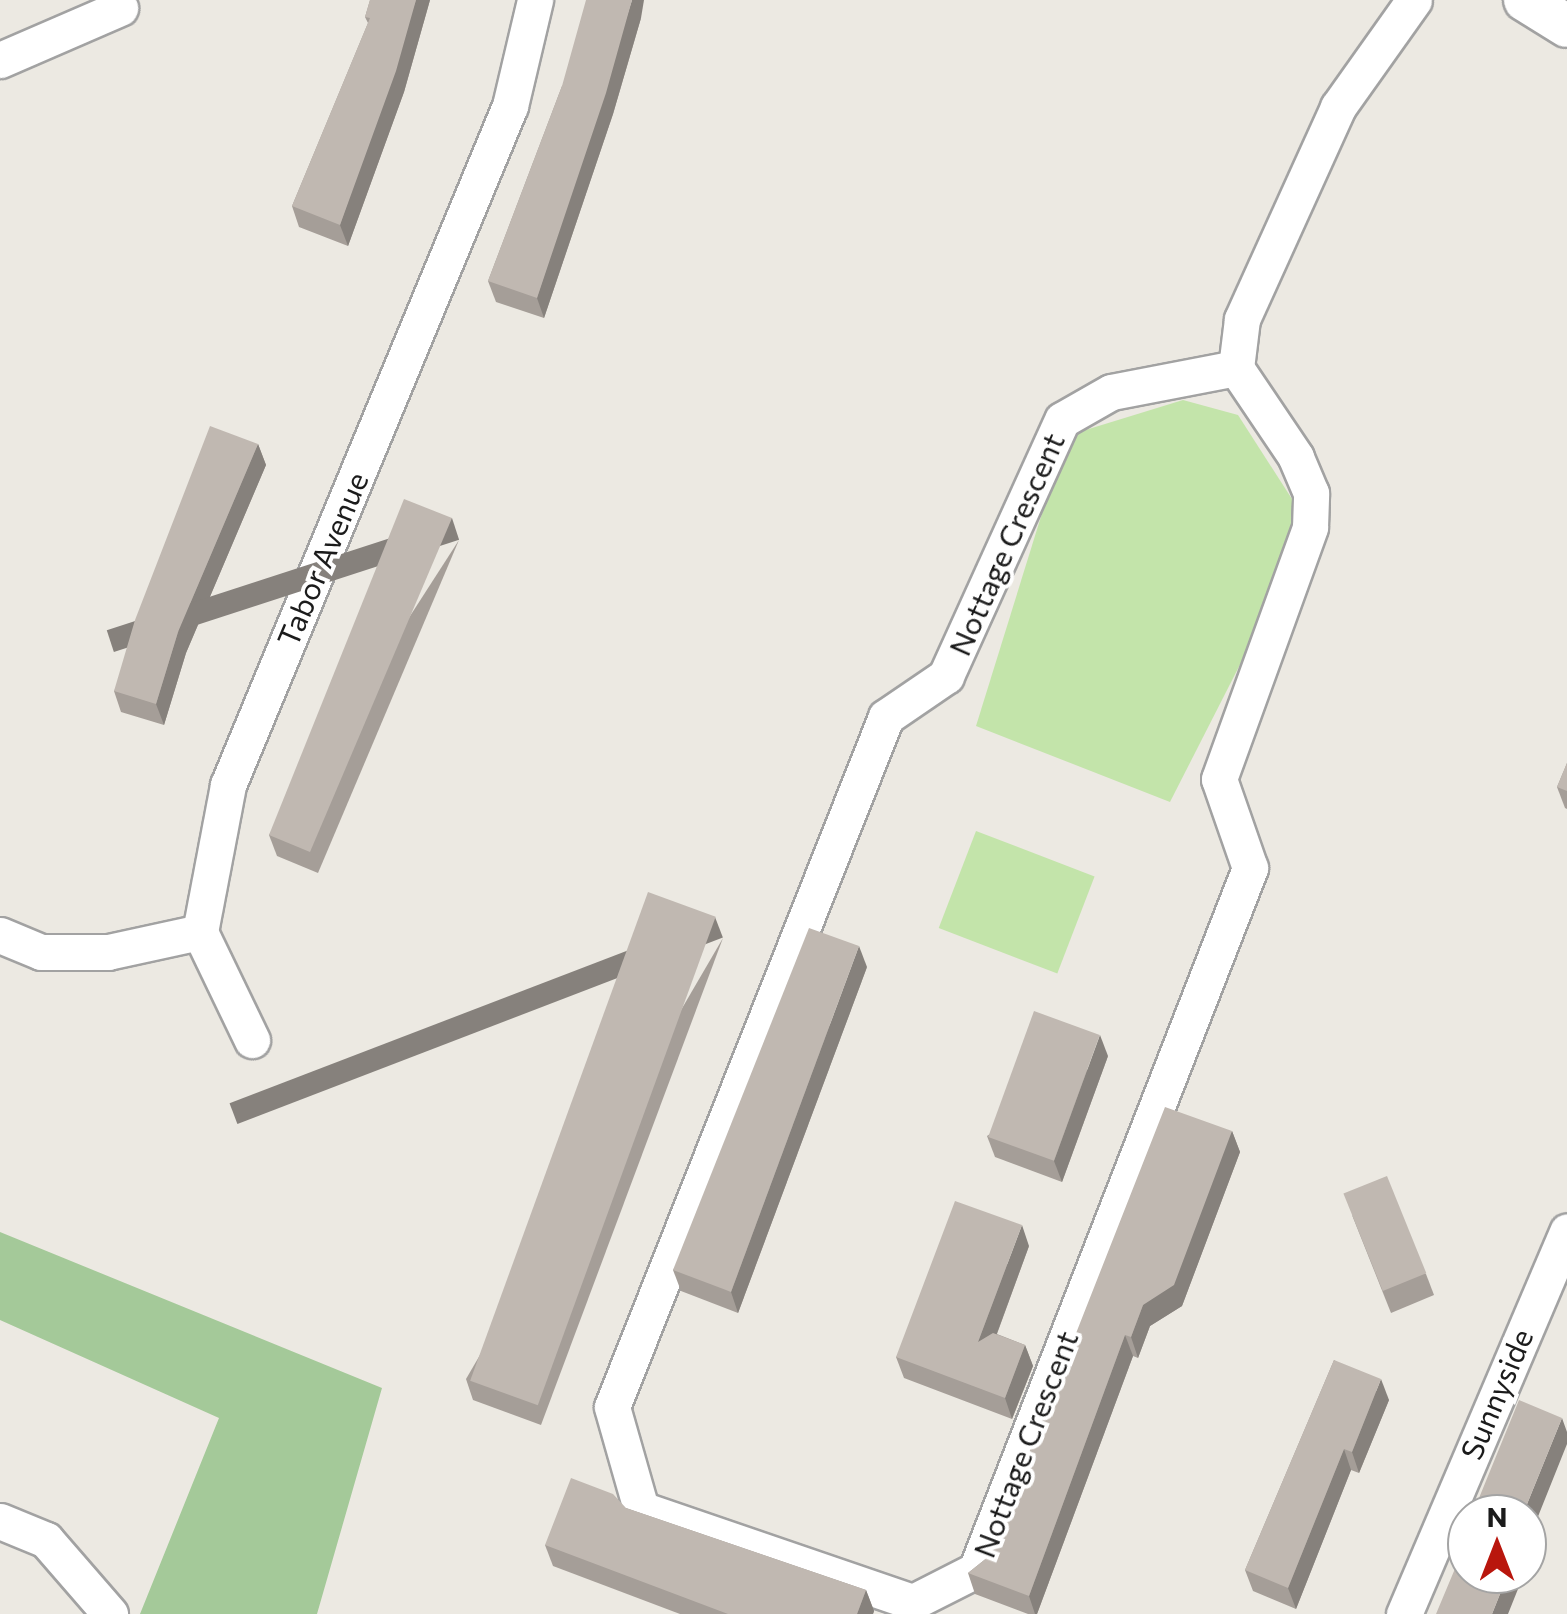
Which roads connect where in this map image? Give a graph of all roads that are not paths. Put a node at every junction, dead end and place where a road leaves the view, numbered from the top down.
1 (535, 0) edge
2 (1414, 0) edge
3 (1525, 0) edge
4 (120, 8) dead end
5 (1567, 26) edge
6 (0, 60) edge
7 (1236, 368) junction
8 (200, 932) junction
9 (0, 934) edge
10 (252, 1040) dead end
11 (1567, 1231) edge
12 (0, 1520) edge
13 (110, 1612) edge
14 (1404, 1614) edge

1 - 8 street, Tabor Avenue
2 - 7 street
3 - 5 street
4 - 6 street
7 - 7 street, Nottage Crescent
8 - 9 street
8 - 10 street
11 - 14 street, Sunnyside
12 - 13 street

